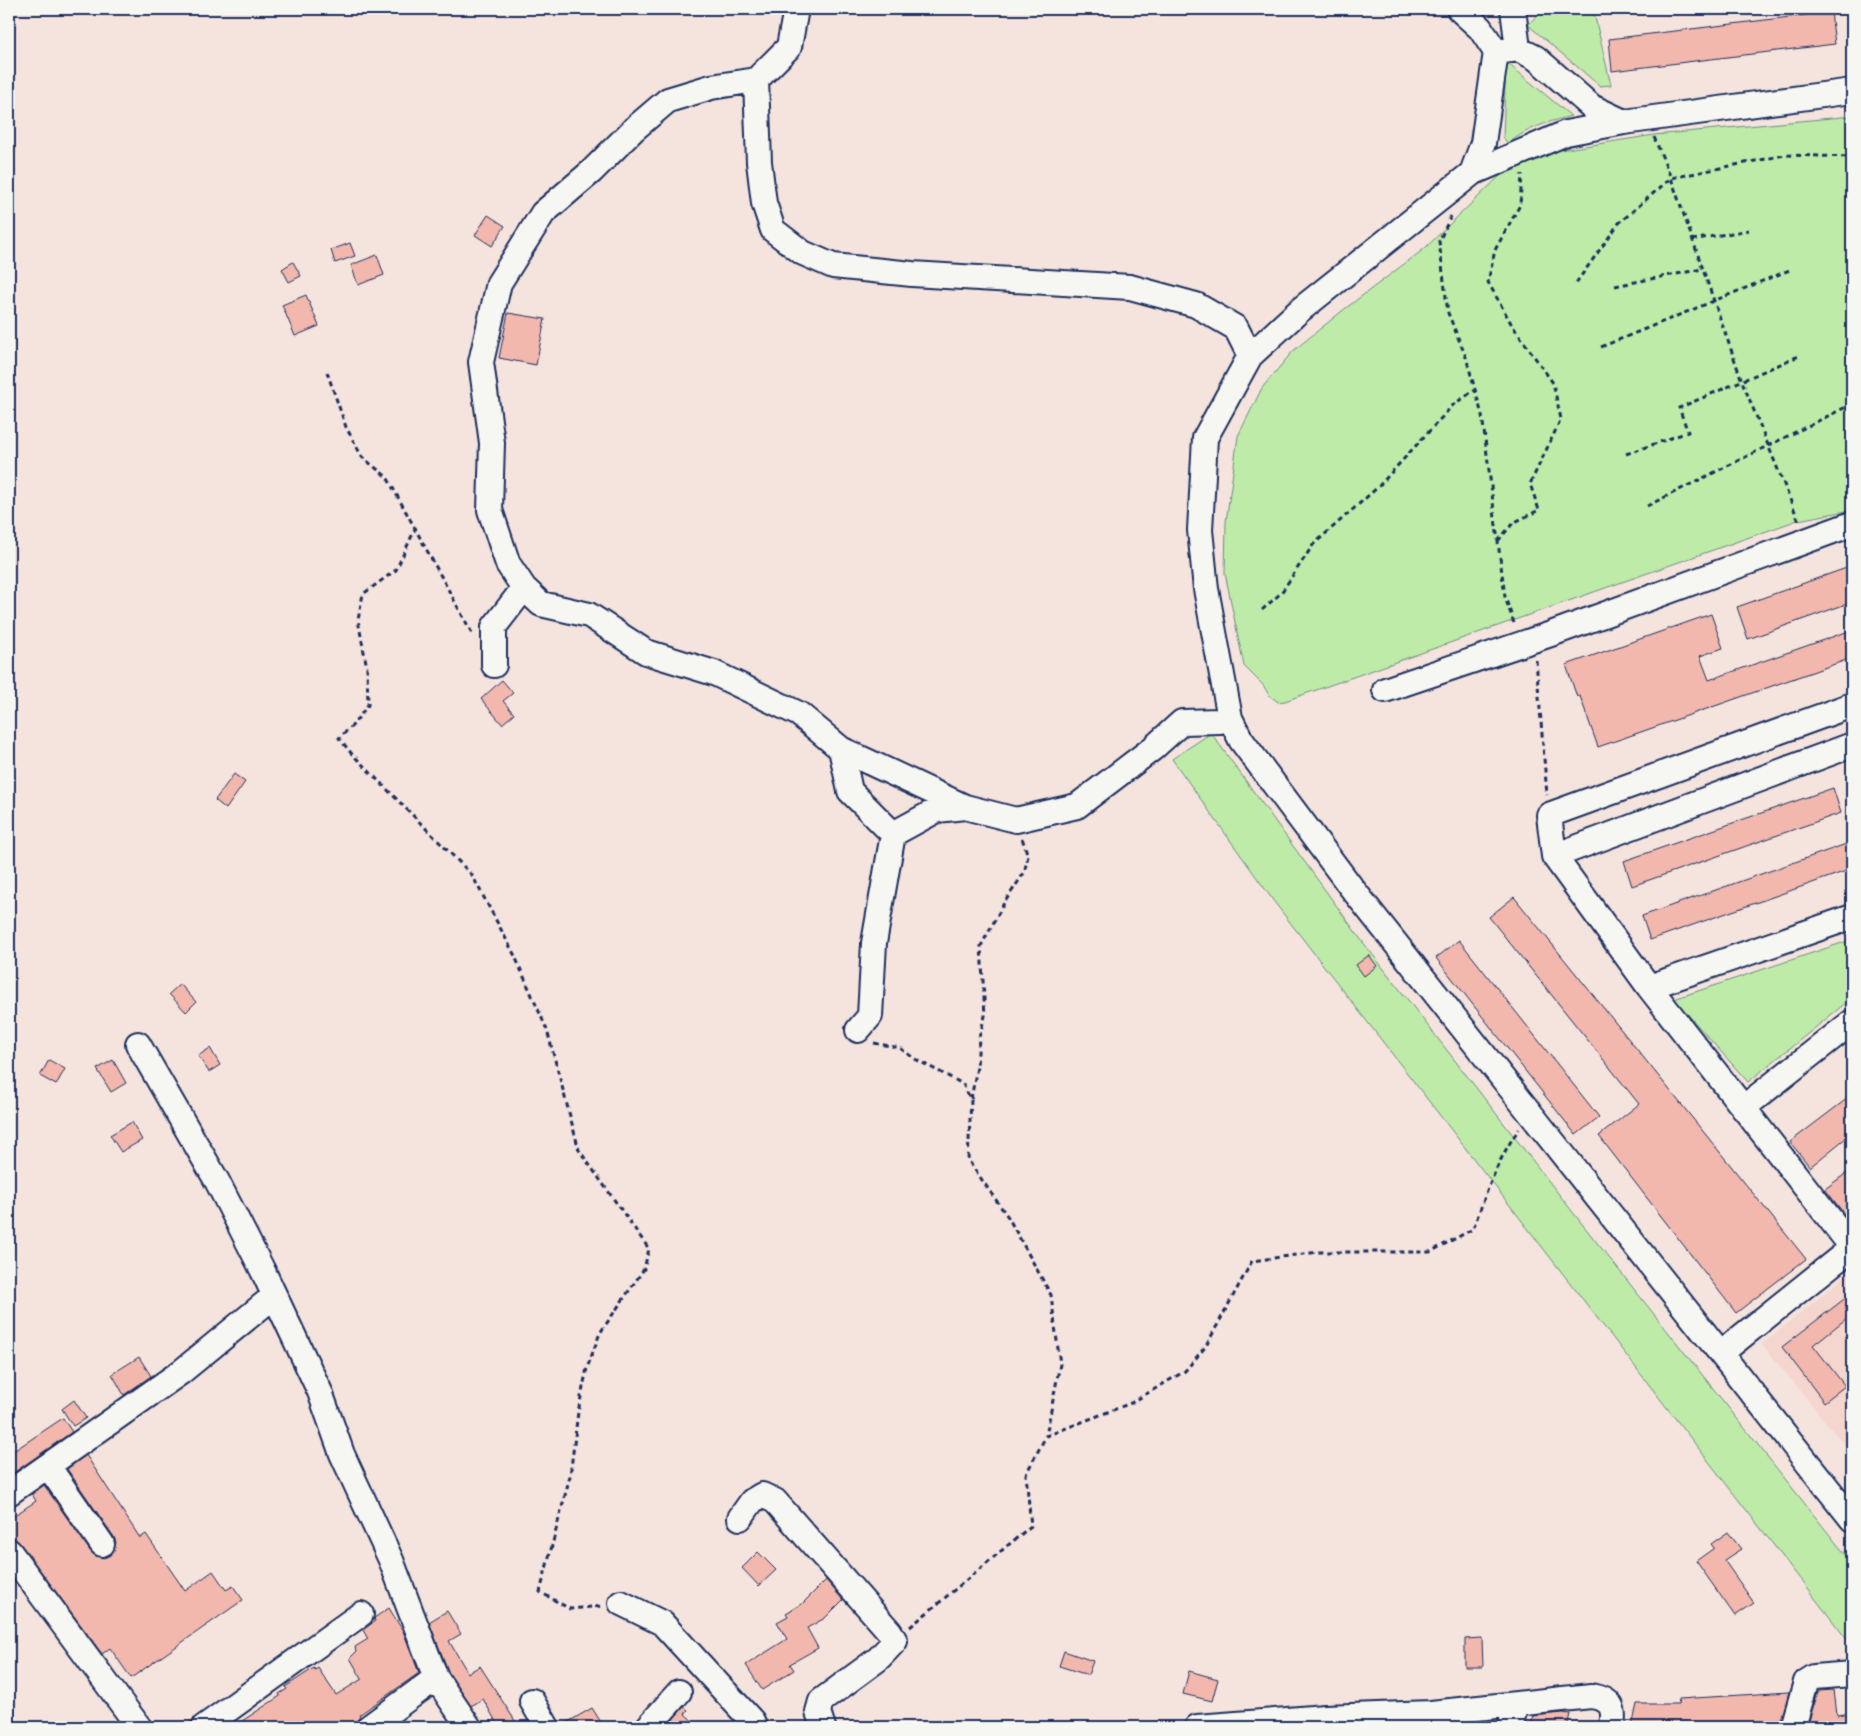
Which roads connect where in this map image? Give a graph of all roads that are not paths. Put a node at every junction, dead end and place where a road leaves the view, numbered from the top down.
1 (796, 9) edge
2 (1459, 9) edge
3 (1513, 9) edge
4 (1507, 50) junction
5 (756, 80) junction
6 (1852, 91) edge
7 (1624, 122) junction
8 (1472, 173) junction
9 (1250, 356) junction
10 (1852, 524) edge
11 (524, 588) junction
12 (494, 660) road end
13 (1386, 690) dead end
14 (1852, 704) edge
15 (1230, 718) junction
16 (1852, 745) edge
17 (841, 749) junction
18 (965, 807) junction
19 (893, 834) junction
20 (1554, 856) junction
21 (1852, 918) edge
22 (1649, 987) junction
23 (1852, 1022) edge
24 (858, 1030) dead end
25 (138, 1044) dead end
26 (1743, 1108) junction
27 (1852, 1247) edge
28 (274, 1296) junction
29 (1721, 1353) junction
30 (48, 1466) junction
31 (9, 1493) edge
32 (740, 1518) dead end
33 (1852, 1519) edge
34 (102, 1544) dead end
35 (9, 1551) edge
36 (621, 1604) road end
37 (361, 1614) dead end
38 (1852, 1674) edge
39 (436, 1678) junction
40 (678, 1692) dead end
41 (532, 1701) dead end
42 (1513, 1716) edge
43 (1430, 1720) edge
44 (1324, 1722) edge
45 (1228, 1726) edge
46 (139, 1727) edge
47 (204, 1727) edge
48 (369, 1727) edge
49 (469, 1727) edge
50 (547, 1727) edge
51 (648, 1727) edge
52 (755, 1727) edge
53 (823, 1727) edge
54 (1197, 1727) edge
55 (1612, 1727) edge
56 (1793, 1727) edge

1 - 5 street
2 - 4 street
3 - 4 street
4 - 7 street
4 - 8 street
5 - 9 street
5 - 11 street
6 - 7 street
7 - 8 street
8 - 9 street
9 - 15 street
10 - 13 street
11 - 12 street
11 - 17 street
14 - 20 street
15 - 18 street
15 - 29 street
16 - 20 street
17 - 18 street
17 - 19 street
18 - 19 street
19 - 24 street
20 - 22 street
21 - 22 street
22 - 26 street
23 - 26 street
25 - 28 street
26 - 27 street
27 - 29 street
28 - 30 street
28 - 39 street
29 - 33 street
30 - 31 street
30 - 34 street
32 - 53 street
35 - 46 street
36 - 52 street
37 - 47 street
38 - 56 street
39 - 48 street
39 - 49 street
40 - 51 street
41 - 50 street
42 - 43 street
42 - 55 street
43 - 44 street
44 - 45 street
45 - 54 street

